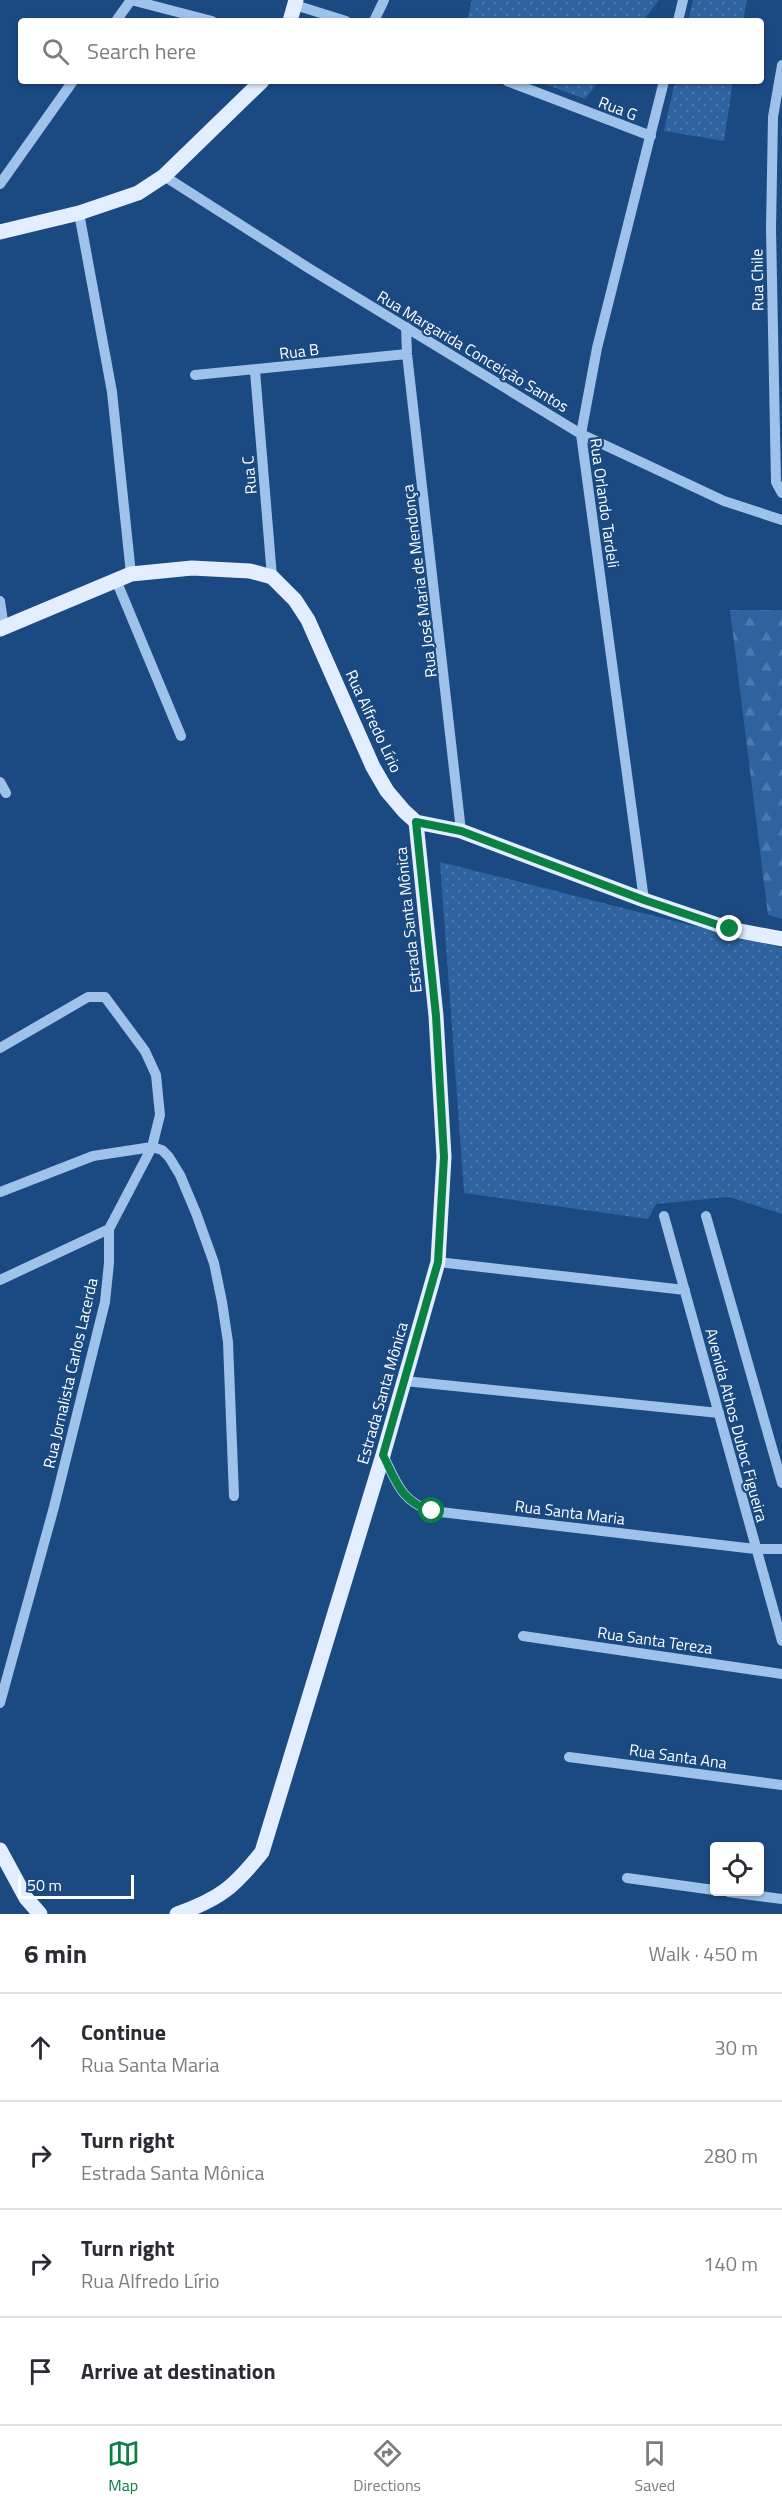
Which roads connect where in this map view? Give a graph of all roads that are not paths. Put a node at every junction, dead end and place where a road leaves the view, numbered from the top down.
1 (130, 0) edge
2 (384, 0) edge
3 (683, 0) edge
4 (295, 3) edge
5 (118, 18) edge
6 (200, 18) edge
7 (291, 18) edge
8 (338, 18) edge
9 (375, 18) edge
10 (679, 18) edge
11 (782, 65) edge
12 (71, 84) edge
13 (259, 84) edge
14 (515, 84) edge
15 (663, 84) edge
16 (651, 136) junction
17 (164, 176) junction
18 (0, 184) edge
19 (79, 213) junction
20 (776, 229) edge
21 (0, 232) edge
22 (406, 327) junction
23 (407, 354) junction
24 (255, 371) junction
25 (195, 375) dead end
26 (778, 393) edge
27 (580, 434) junction
28 (782, 493) edge
29 (782, 520) edge
30 (131, 574) junction
31 (272, 577) junction
32 (116, 580) junction
33 (0, 601) edge
34 (2, 628) edge
35 (181, 736) dead end
36 (0, 782) edge
37 (6, 793) dead end
38 (416, 822) junction
39 (461, 831) junction
40 (644, 900) junction
41 (782, 939) edge
42 (0, 1048) edge
43 (152, 1147) junction
44 (0, 1192) edge
45 (664, 1216) dead end
46 (706, 1216) dead end
47 (109, 1229) junction
48 (438, 1262) junction
49 (0, 1280) edge
50 (685, 1290) junction
51 (405, 1381) junction
52 (719, 1413) junction
53 (383, 1455) junction
54 (782, 1483) edge
55 (234, 1496) dead end
56 (755, 1549) junction
57 (782, 1550) edge
58 (523, 1636) dead end
59 (782, 1641) edge
60 (782, 1674) edge
61 (0, 1703) edge
62 (569, 1757) dead end
63 (782, 1785) edge
64 (0, 1850) edge
65 (627, 1878) dead end
66 (710, 1889) edge
67 (759, 1896) edge
68 (782, 1899) edge
69 (40, 1914) edge
70 (177, 1914) edge

1 - 5 street
1 - 6 street
2 - 9 street
3 - 10 street
4 - 7 main road
4 - 8 street
11 - 20 street, Rua Chile
12 - 18 street
13 - 17 main road
14 - 16 street, Rua G
15 - 16 street, Rua Orlando Tardeli
16 - 27 street, Rua Orlando Tardeli
17 - 19 main road
17 - 22 street, Rua Margarida Conceição Santos
19 - 21 main road
19 - 30 street
20 - 26 street, Rua Chile
22 - 23 street, Rua José Maria de Mendonça
22 - 27 street, Rua Margarida Conceição Santos
23 - 24 street, Rua B
23 - 39 street, Rua José Maria de Mendonça
24 - 25 street, Rua B
24 - 31 street, Rua C
26 - 28 street, Rua Chile
27 - 29 street, Rua Margarida Conceição Santos
27 - 40 street, Rua Orlando Tardeli
30 - 31 main road
30 - 32 main road
31 - 38 main road, Rua Alfredo Lírio
32 - 34 main road
32 - 35 street
33 - 34 street
36 - 37 street
38 - 39 main road
38 - 48 main road, Estrada Santa Mônica
39 - 40 main road
40 - 41 main road
42 - 43 street, Rua Jornalista Carlos Lacerda
43 - 44 street
43 - 47 street, Rua Jornalista Carlos Lacerda
43 - 55 street
45 - 50 street, Avenida Athos Duboc Figueira
46 - 54 street, Avenida Athos Duboc Figueira
47 - 49 street
47 - 61 street, Rua Jornalista Carlos Lacerda
48 - 50 street
48 - 51 main road, Estrada Santa Mônica
50 - 52 street, Avenida Athos Duboc Figueira
51 - 52 street
51 - 53 main road, Estrada Santa Mônica
52 - 56 street, Avenida Athos Duboc Figueira
53 - 56 street, Rua Santa Maria
53 - 70 main road, Estrada Santa Mônica
56 - 57 street, Rua Santa Maria
56 - 59 street, Avenida Athos Duboc Figueira
58 - 60 street, Rua Santa Tereza
62 - 63 street, Rua Santa Ana
64 - 69 main road
65 - 66 street
67 - 68 street

